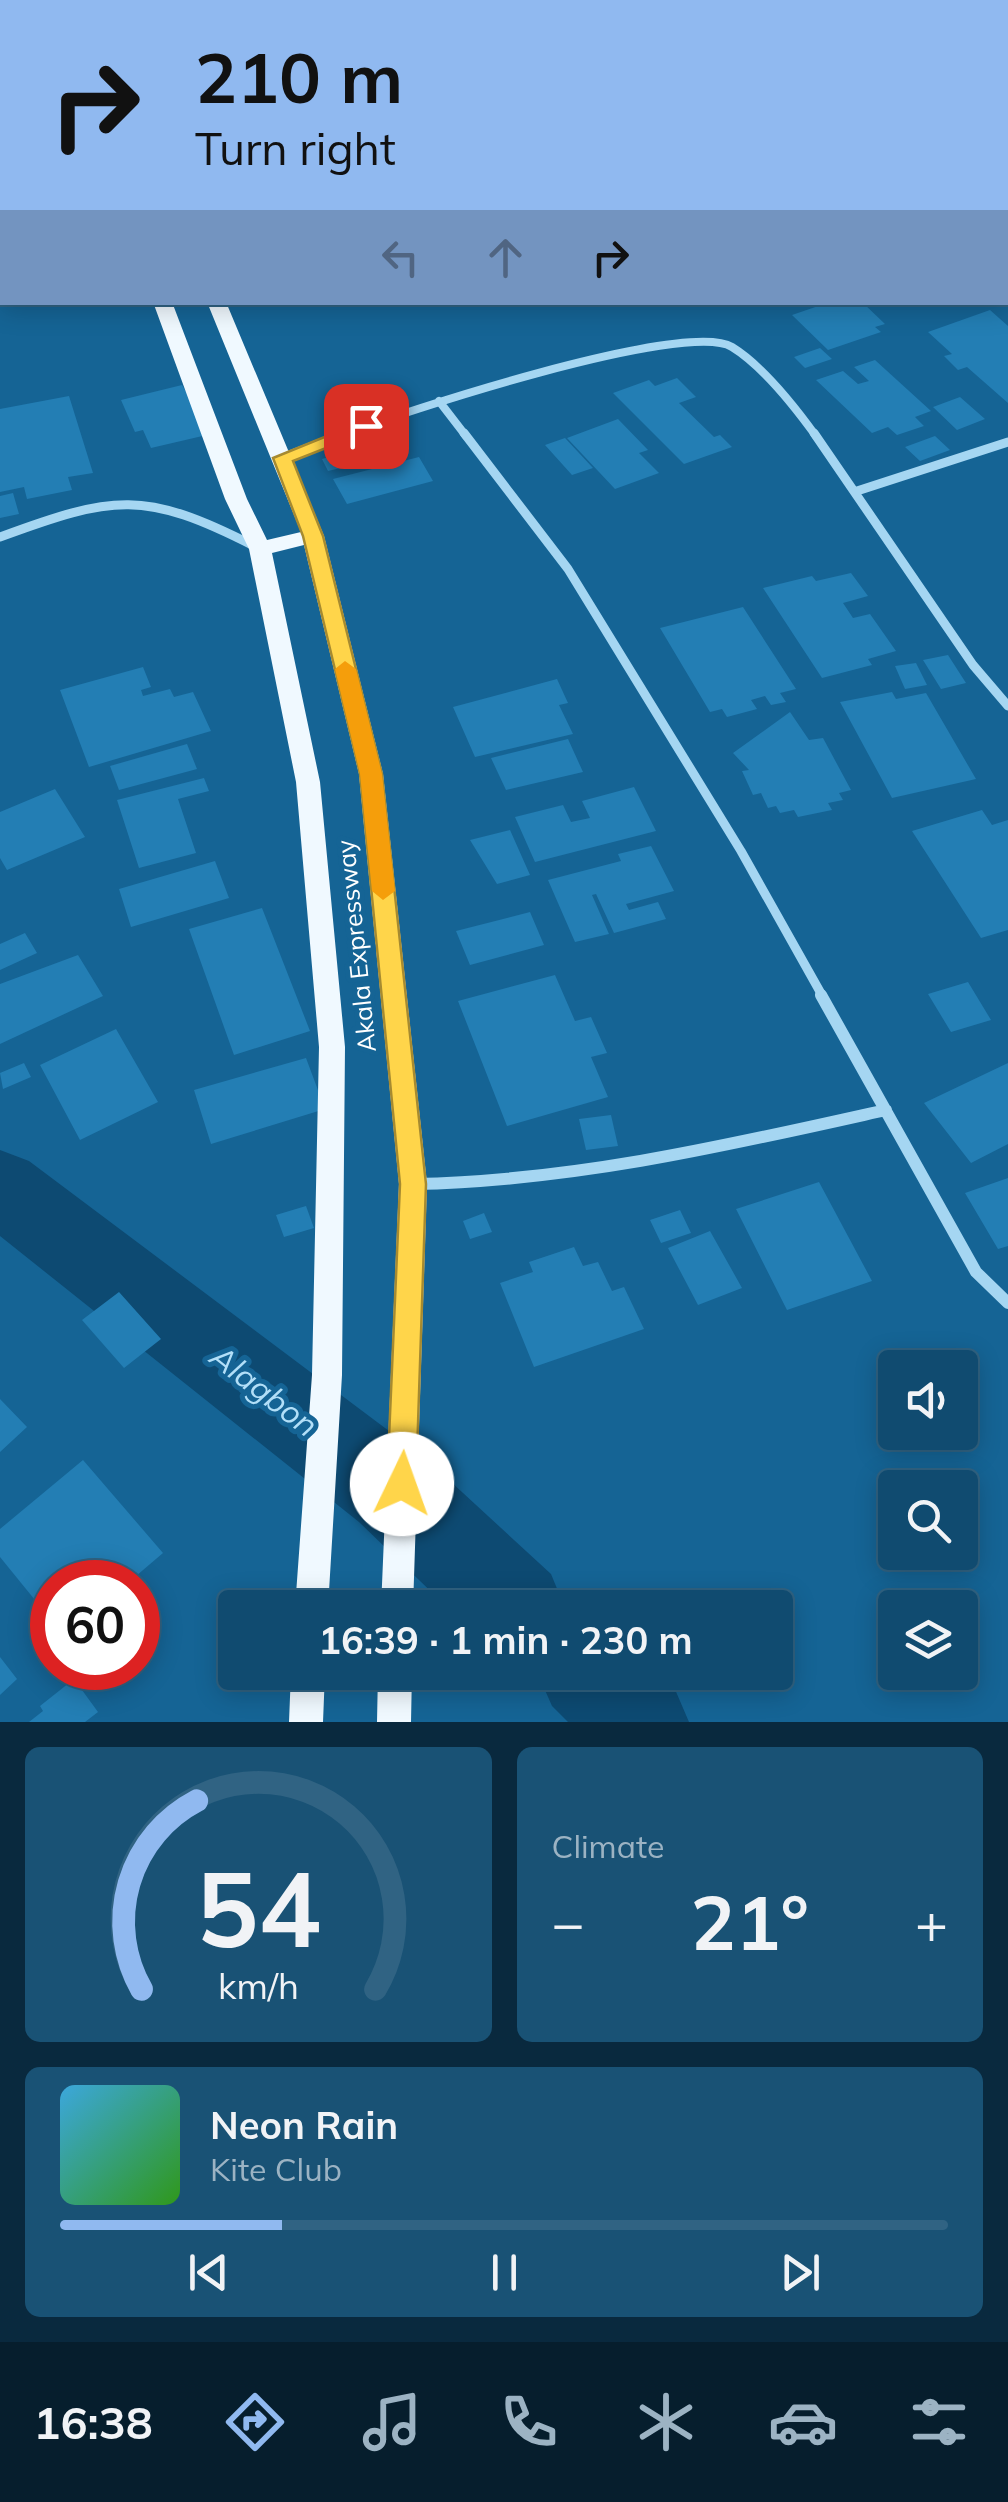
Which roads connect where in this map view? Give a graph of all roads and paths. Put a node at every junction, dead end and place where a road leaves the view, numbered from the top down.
1 (163, 305) edge
2 (217, 305) edge
3 (439, 401) junction
4 (1008, 442) edge
5 (282, 458) junction
6 (857, 491) junction
7 (313, 536) junction
8 (0, 537) edge
9 (260, 549) junction
10 (1008, 706) edge
11 (886, 1110) junction
12 (413, 1184) junction
13 (1008, 1304) edge
14 (312, 1590) edge
15 (397, 1590) edge
16 (307, 1690) edge
17 (395, 1690) edge
18 (306, 1722) edge
19 (394, 1722) edge

1 - 9 main road, Akala Expressway
2 - 5 main road, Akala Expressway
3 - 5 street
3 - 6 street
3 - 11 street
4 - 6 street
5 - 7 main road, Akala Expressway
6 - 10 street
7 - 9 main road
7 - 12 main road, Akala Expressway
8 - 9 street
9 - 14 main road, Akala Expressway
11 - 12 street
11 - 13 street
12 - 15 main road, Akala Expressway
16 - 18 main road
17 - 19 main road

